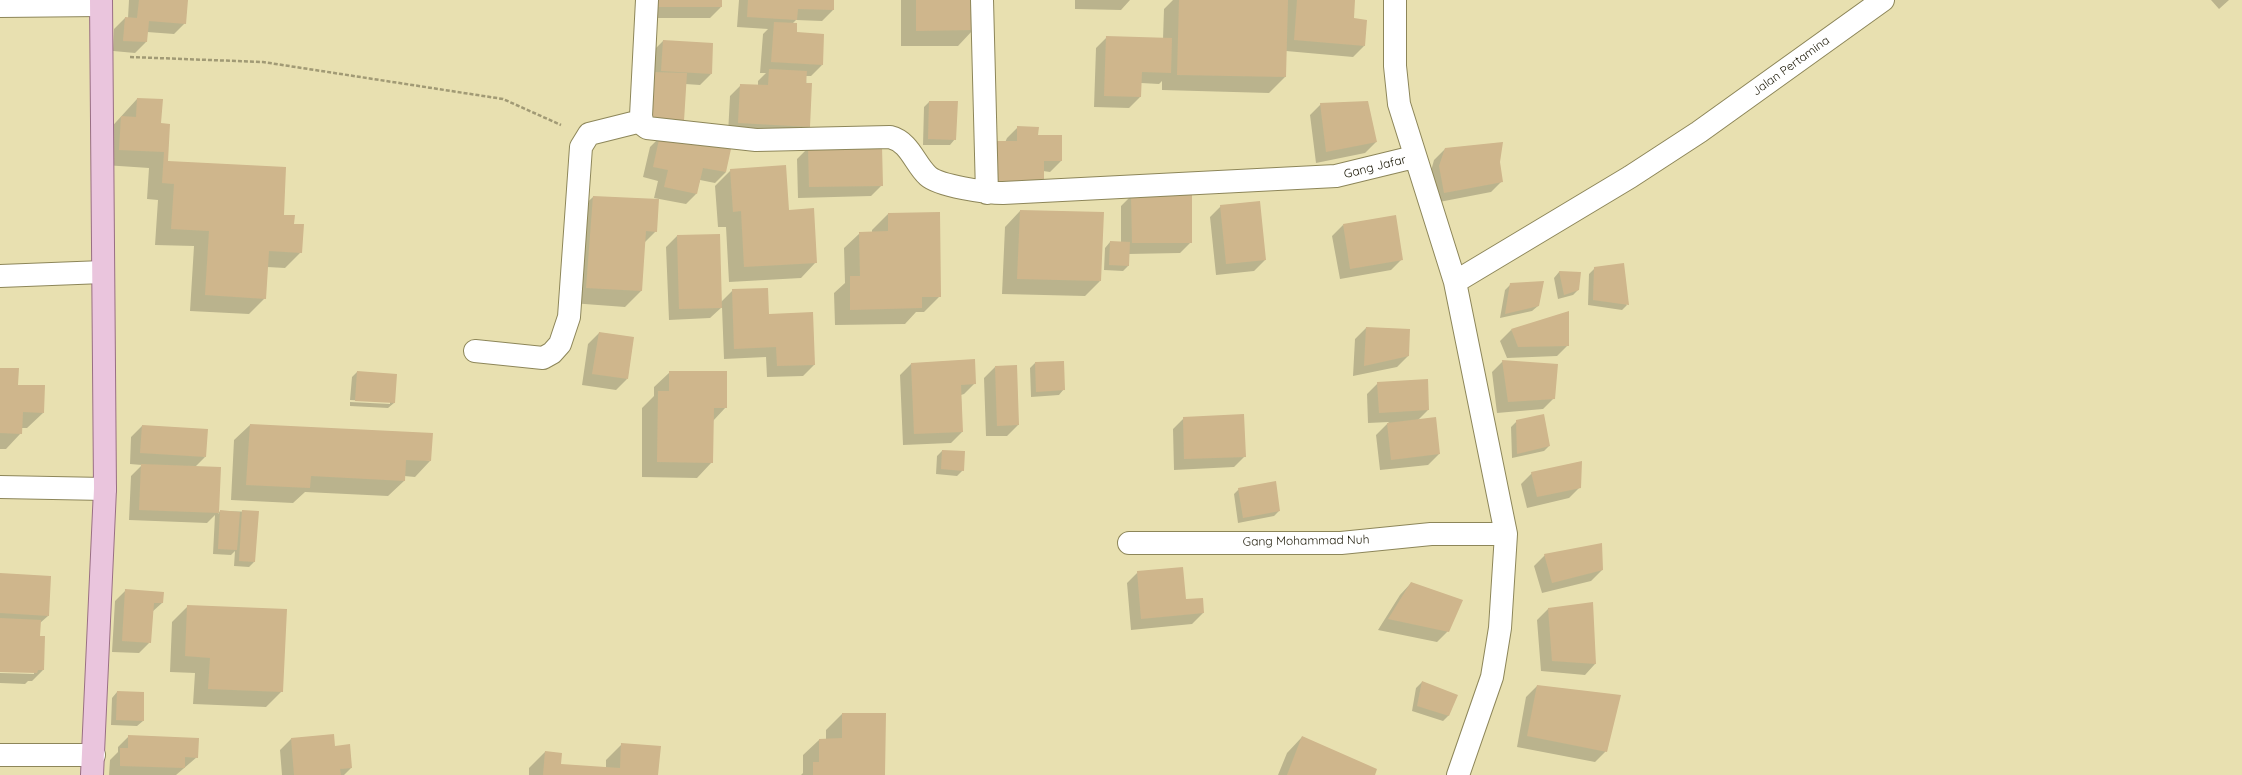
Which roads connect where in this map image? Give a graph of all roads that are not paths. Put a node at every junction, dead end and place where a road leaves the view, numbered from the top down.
1 (647, 0) edge
2 (982, 0) edge
3 (1395, 0) edge
4 (1883, 0) edge
5 (101, 3) edge
6 (0, 6) edge
7 (642, 121) junction
8 (1414, 157) junction
9 (987, 192) junction
10 (103, 272) junction
11 (0, 276) edge
12 (1455, 282) junction
13 (475, 351) dead end
14 (0, 487) edge
15 (105, 489) junction
16 (1506, 534) junction
17 (1129, 543) dead end
18 (0, 755) edge
19 (93, 765) edge
20 (1458, 775) edge

1 - 7 street
2 - 9 street
3 - 8 street
4 - 12 street, Jalan Pertamina
5 - 6 street
5 - 10 main road
7 - 9 street, Gang Jafar
7 - 13 street
8 - 9 street, Gang Jafar
8 - 12 street
10 - 11 street
10 - 15 main road
12 - 16 street
14 - 15 street
15 - 19 main road
16 - 17 street, Gang Mohammad Nuh
16 - 20 street
18 - 19 street

